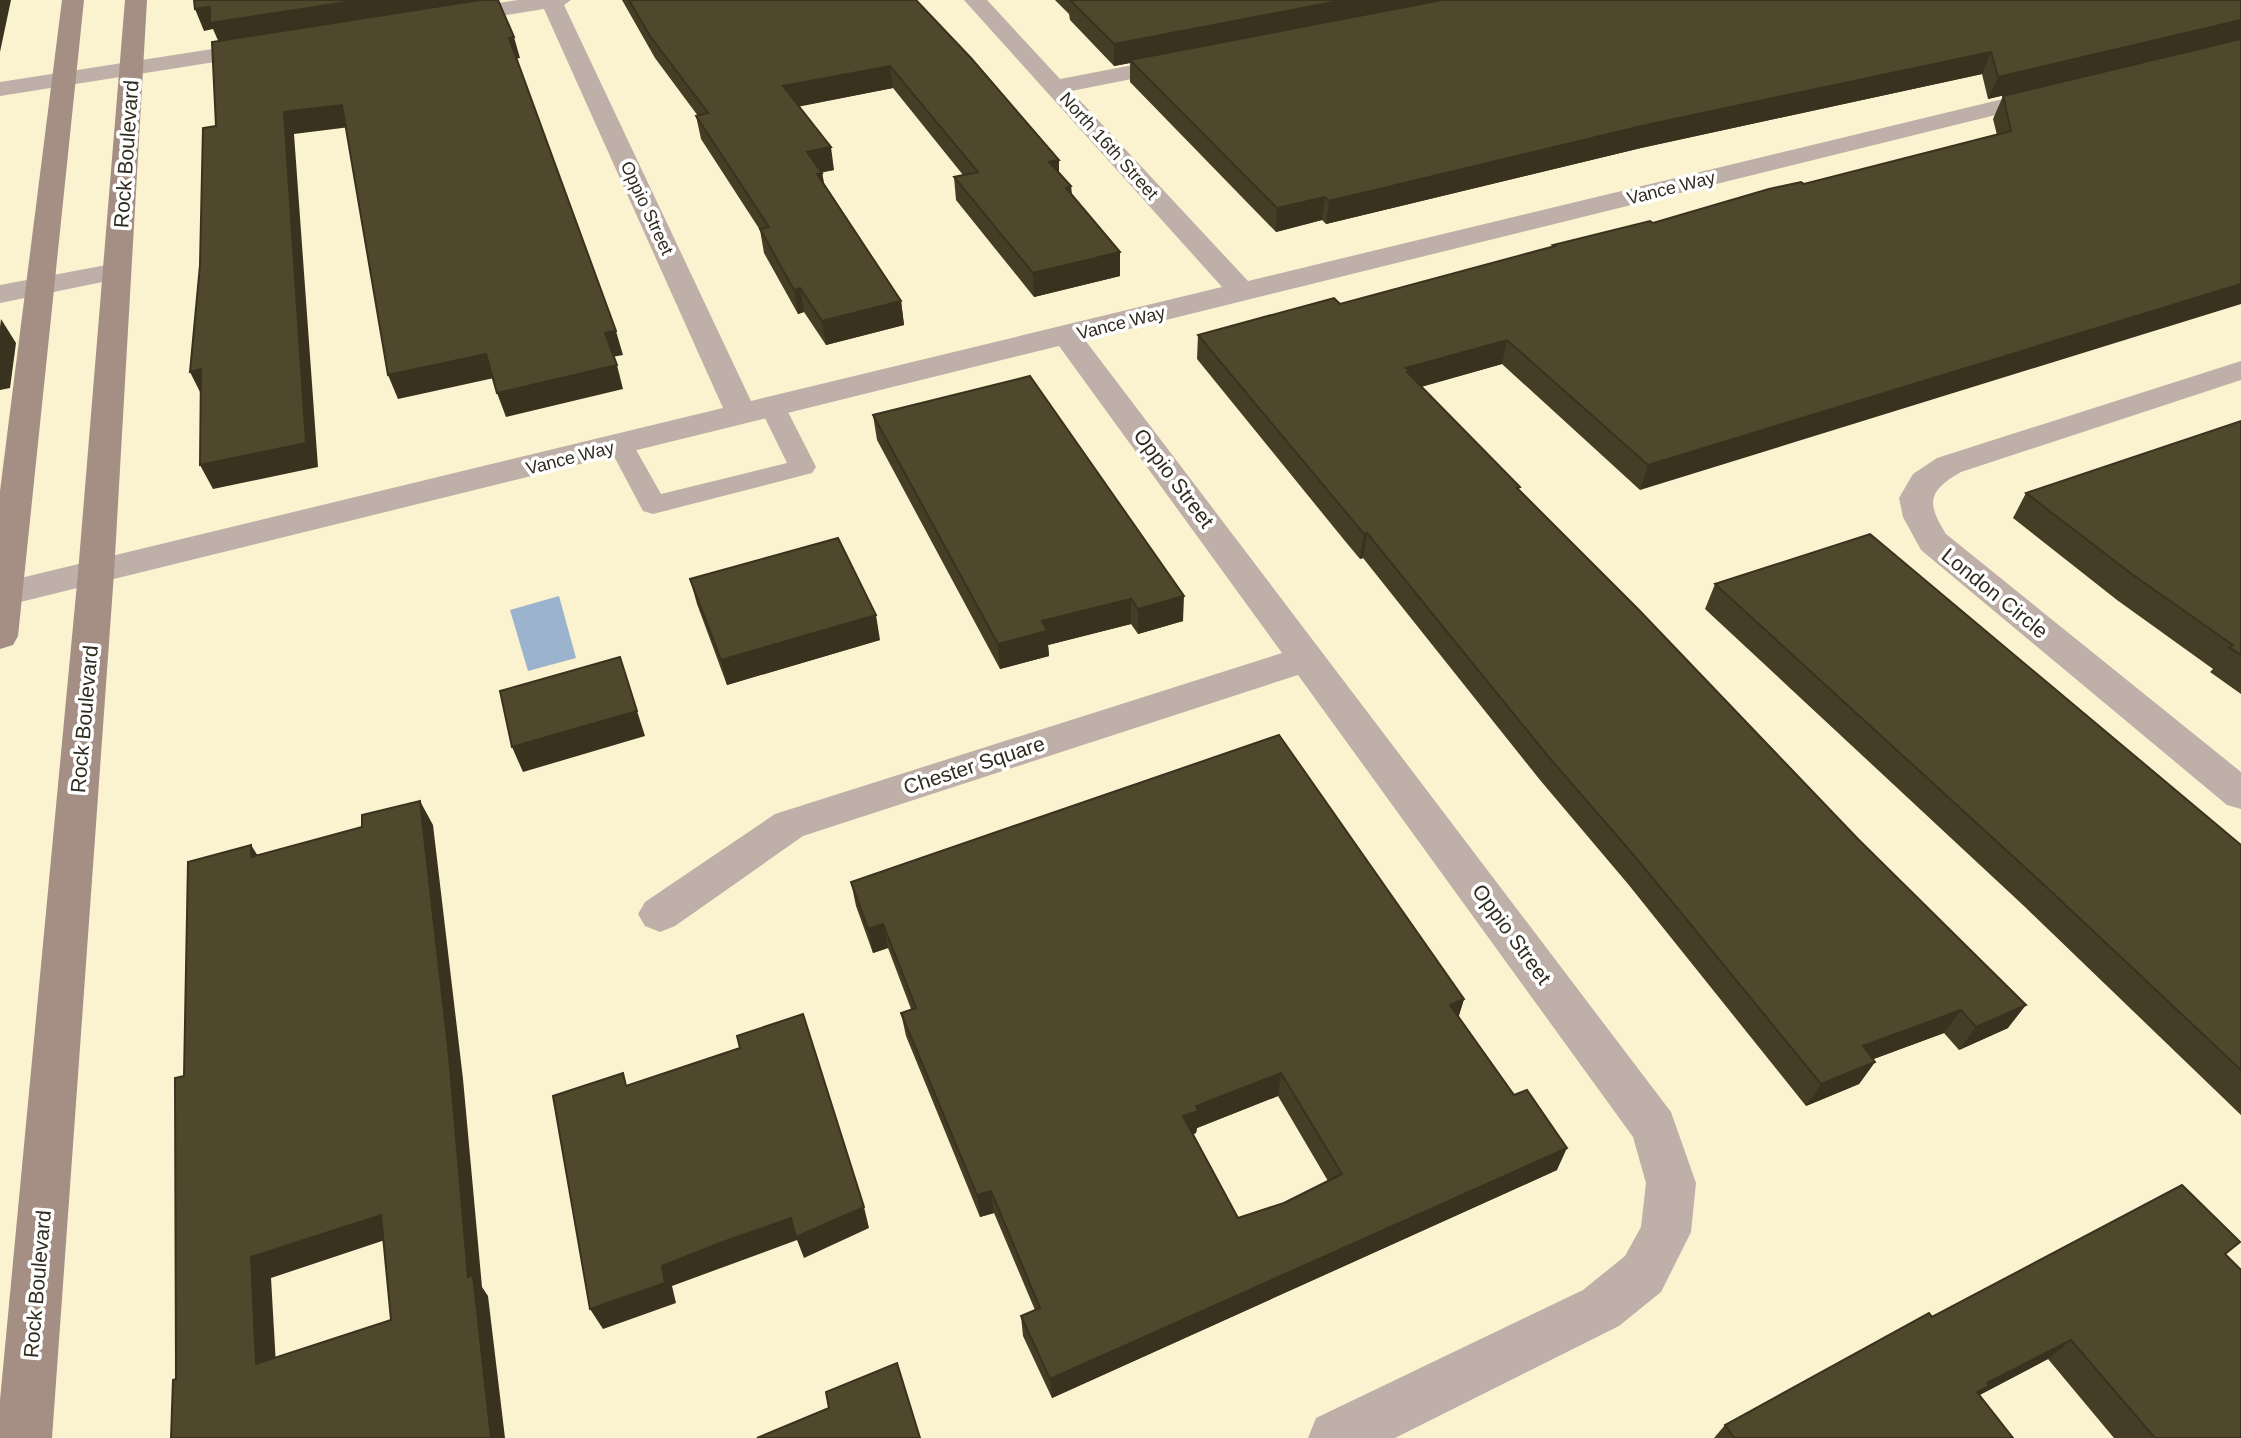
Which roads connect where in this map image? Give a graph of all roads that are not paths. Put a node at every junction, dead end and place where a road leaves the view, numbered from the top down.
1 (73, 0) edge
2 (136, 0) edge
3 (554, 0) edge
4 (975, 0) edge
5 (430, 21) edge
6 (281, 45) edge
7 (1203, 58) edge
8 (132, 69) junction
9 (63, 79) junction
10 (1055, 87) junction
11 (2079, 88) edge
12 (0, 89) edge
13 (117, 271) junction
14 (40, 286) junction
15 (1243, 293) junction
16 (0, 294) edge
17 (1068, 336) junction
18 (2241, 370) edge
19 (773, 408) junction
20 (742, 415) junction
21 (621, 445) junction
22 (96, 573) junction
23 (3, 595) edge
24 (0, 636) edge
25 (1308, 658) junction
26 (2241, 794) edge
27 (660, 914) dead end
28 (24, 1438) edge
29 (1336, 1438) edge

1 - 9 main road
2 - 8 main road, Rock Boulevard
3 - 5 street
3 - 20 street, Oppio Street
4 - 10 street, North 16th Street
6 - 8 street
7 - 10 street
8 - 9 street
8 - 13 main road, Rock Boulevard
9 - 12 street
9 - 14 main road
10 - 15 street, North 16th Street
11 - 15 street, Vance Way
13 - 14 street
13 - 22 main road, Rock Boulevard
14 - 16 street
14 - 23 main road
15 - 17 street, Vance Way
17 - 19 street, Vance Way
17 - 25 street, Oppio Street
18 - 26 street, London Circle
19 - 20 street, Vance Way
19 - 21 lane
20 - 21 street, Vance Way
21 - 22 street, Vance Way
22 - 23 street, Vance Way
22 - 28 main road, Rock Boulevard
23 - 24 main road
25 - 27 street, Chester Square
25 - 29 street, Oppio Street

